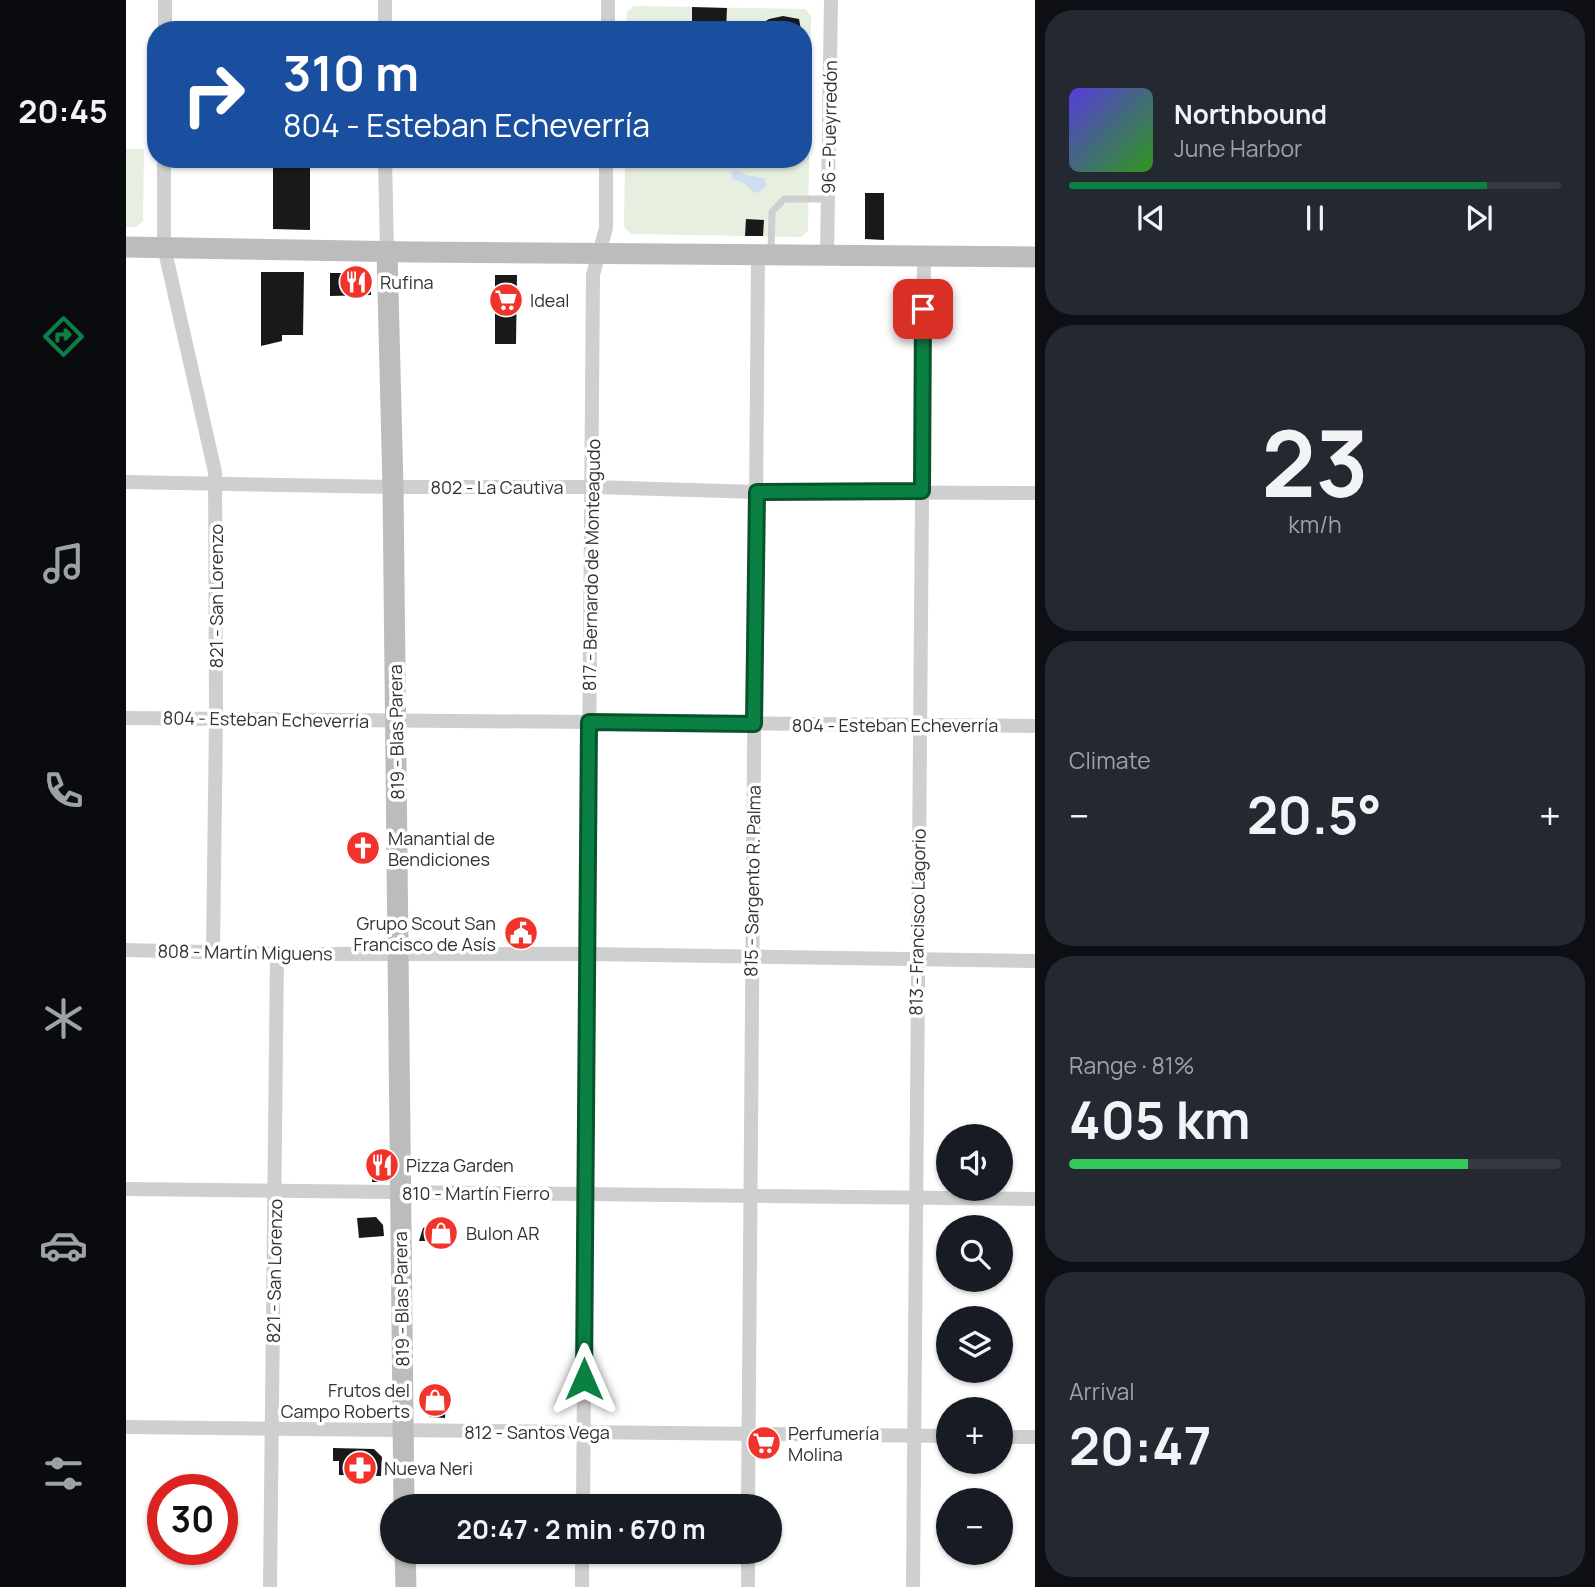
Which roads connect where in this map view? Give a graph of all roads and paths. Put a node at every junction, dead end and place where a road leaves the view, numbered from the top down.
1 (166, 0) edge
2 (385, 0) edge
3 (608, 0) edge
4 (831, 0) edge
5 (165, 21) edge
6 (385, 21) edge
7 (608, 21) edge
8 (164, 168) edge
9 (385, 168) edge
10 (606, 168) edge
11 (828, 199) junction
12 (126, 247) edge
13 (164, 247) junction
14 (387, 251) junction
15 (598, 253) junction
16 (764, 255) junction
17 (827, 255) junction
18 (924, 257) junction
19 (1035, 257) edge
20 (126, 482) edge
21 (215, 483) junction
22 (393, 487) junction
23 (592, 487) junction
24 (922, 491) junction
25 (757, 492) junction
26 (1035, 493) edge
27 (126, 718) edge
28 (216, 719) junction
29 (396, 721) junction
30 (589, 722) junction
31 (754, 724) junction
32 (920, 724) junction
33 (1035, 726) edge
34 (126, 950) edge
35 (213, 951) junction
36 (278, 954) junction
37 (398, 954) junction
38 (588, 954) junction
39 (751, 957) junction
40 (917, 959) junction
41 (1035, 961) edge
42 (126, 1189) edge
43 (275, 1192) junction
44 (400, 1193) junction
45 (585, 1193) junction
46 (750, 1197) junction
47 (915, 1198) junction
48 (1035, 1199) edge
49 (126, 1427) edge
50 (272, 1429) junction
51 (403, 1432) junction
52 (584, 1432) junction
53 (748, 1434) junction
54 (914, 1436) junction
55 (936, 1436) edge
56 (1013, 1437) edge
57 (1035, 1437) edge
58 (404, 1494) edge
59 (583, 1494) edge
60 (748, 1494) edge
61 (405, 1564) edge
62 (582, 1564) edge
63 (748, 1564) edge
64 (270, 1587) edge
65 (406, 1587) edge
66 (582, 1587) edge
67 (748, 1587) edge
68 (913, 1587) edge

1 - 5 street
2 - 6 street
3 - 7 street
4 - 11 street, 96 - Pueyrredón
8 - 13 street, 821 - San Lorenzo
9 - 14 street
10 - 15 street, 817 - Bernardo de Monteagudo
11 - 16 lane
11 - 17 street, 96 - Pueyrredón
12 - 13 street
13 - 14 street
13 - 21 street, 821 - San Lorenzo
14 - 15 street
14 - 22 street, 819 - Blas Parera
15 - 16 street
15 - 23 street, 817 - Bernardo de Monteagudo
16 - 17 street
16 - 25 street, 815 - Sargento R. Palma
17 - 18 street
18 - 19 street
18 - 24 street, 813 - Francisco Lagorio
20 - 21 street, 802 - La Cautiva
21 - 22 street, 802 - La Cautiva
21 - 28 street, 821 - San Lorenzo
22 - 23 street, 802 - La Cautiva
22 - 29 street, 819 - Blas Parera
23 - 25 street, 802 - La Cautiva
23 - 30 street, 817 - Bernardo de Monteagudo
24 - 25 street, 802 - La Cautiva
24 - 26 street, 802 - La Cautiva
24 - 32 street, 813 - Francisco Lagorio
25 - 31 street, 815 - Sargento R. Palma
27 - 28 street, 804 - Esteban Echeverría
28 - 29 street, 804 - Esteban Echeverría
28 - 35 street, 821 - San Lorenzo
29 - 30 street, 804 - Esteban Echeverría
29 - 37 street, 819 - Blas Parera
30 - 31 street, 804 - Esteban Echeverría
30 - 38 street, 817 - Bernardo de Monteagudo
31 - 32 street, 804 - Esteban Echeverría
31 - 39 street, 815 - Sargento R. Palma
32 - 33 street, 804 - Esteban Echeverría
32 - 40 street, 813 - Francisco Lagorio
34 - 35 street, 808 - Martín Miguens
35 - 36 street, 808 - Martín Miguens
36 - 37 street, 808 - Martín Miguens
36 - 43 street, 821 - San Lorenzo
37 - 38 street, 808 - Martín Miguens
37 - 44 street, 819 - Blas Parera
38 - 39 street, 808 - Martín Miguens
38 - 45 street, 817 - Bernardo de Monteagudo
39 - 40 street, 808 - Martín Miguens
39 - 46 street, 815 - Sargento R. Palma
40 - 41 street, 808 - Martín Miguens
40 - 47 street, 813 - Francisco Lagorio
42 - 43 street, 810 - Martín Fierro
43 - 44 street, 810 - Martín Fierro
43 - 50 street, 821 - San Lorenzo
44 - 45 street, 810 - Martín Fierro
44 - 51 street, 819 - Blas Parera
45 - 46 street, 810 - Martín Fierro
45 - 52 street, 817 - Bernardo de Monteagudo
46 - 47 street, 810 - Martín Fierro
46 - 53 street, 815 - Sargento R. Palma
47 - 48 street, 810 - Martín Fierro
47 - 54 street, 813 - Francisco Lagorio
49 - 50 street, 812 - Santos Vega
50 - 51 street, 812 - Santos Vega
50 - 64 street, 821 - San Lorenzo
51 - 52 street, 812 - Santos Vega
51 - 58 street, 819 - Blas Parera
52 - 53 street, 812 - Santos Vega
52 - 59 street, 817 - Bernardo de Monteagudo
53 - 54 street, 812 - Santos Vega
53 - 60 street, 815 - Sargento R. Palma
54 - 55 street, 812 - Santos Vega
54 - 68 street, 813 - Francisco Lagorio
56 - 57 street
61 - 65 street
62 - 66 street
63 - 67 street

